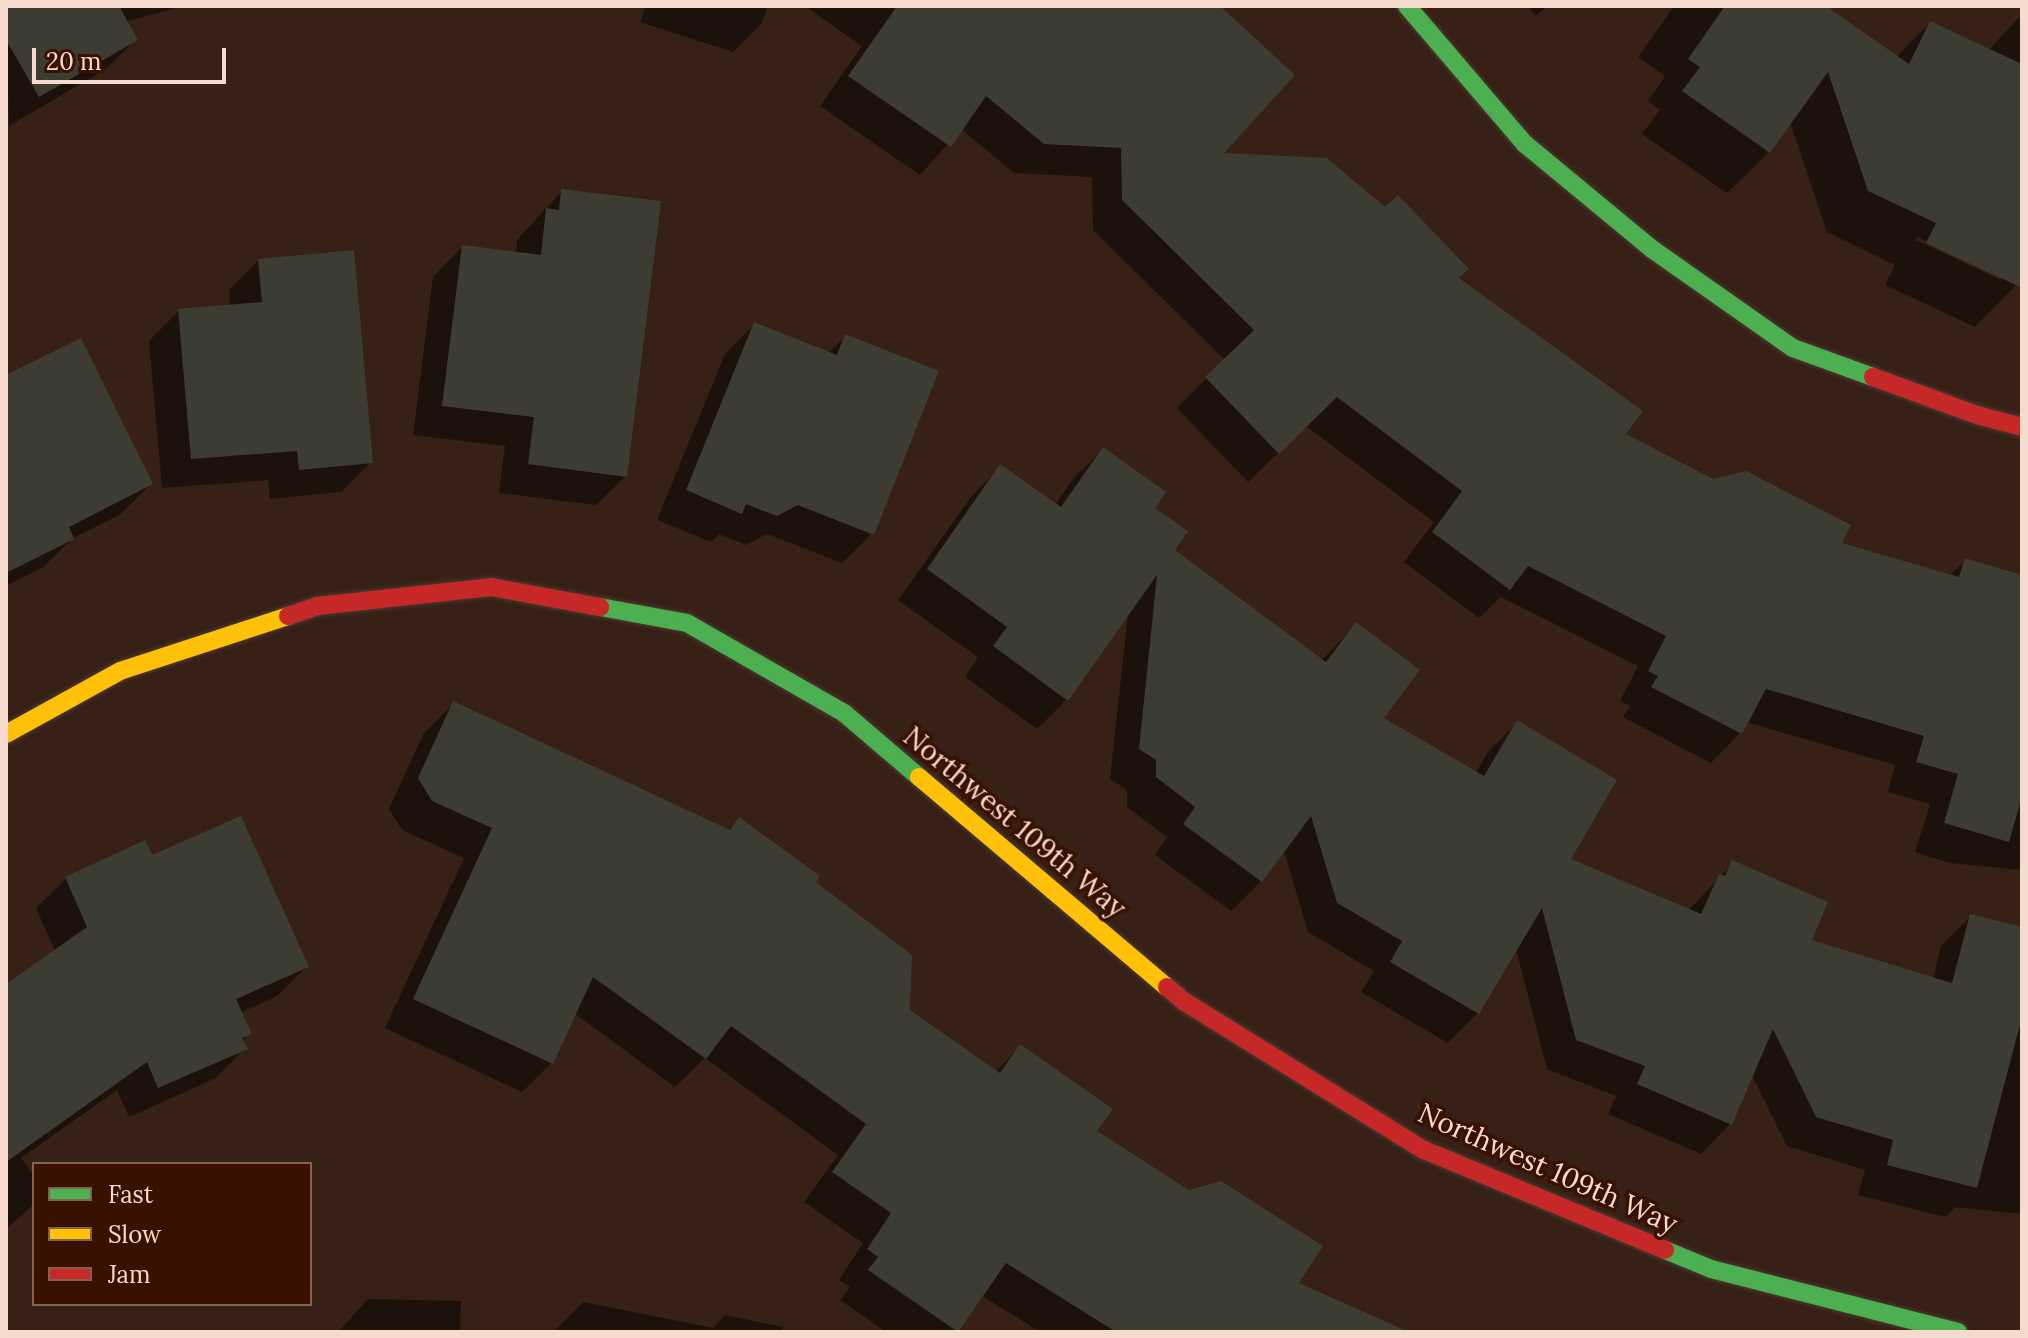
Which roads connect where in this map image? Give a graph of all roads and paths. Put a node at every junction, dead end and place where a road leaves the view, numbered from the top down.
1 (1407, 6) edge
2 (2022, 427) edge
3 (6, 734) edge
4 (1958, 1332) edge

1 - 2 street
3 - 4 street, Northwest 109th Way

